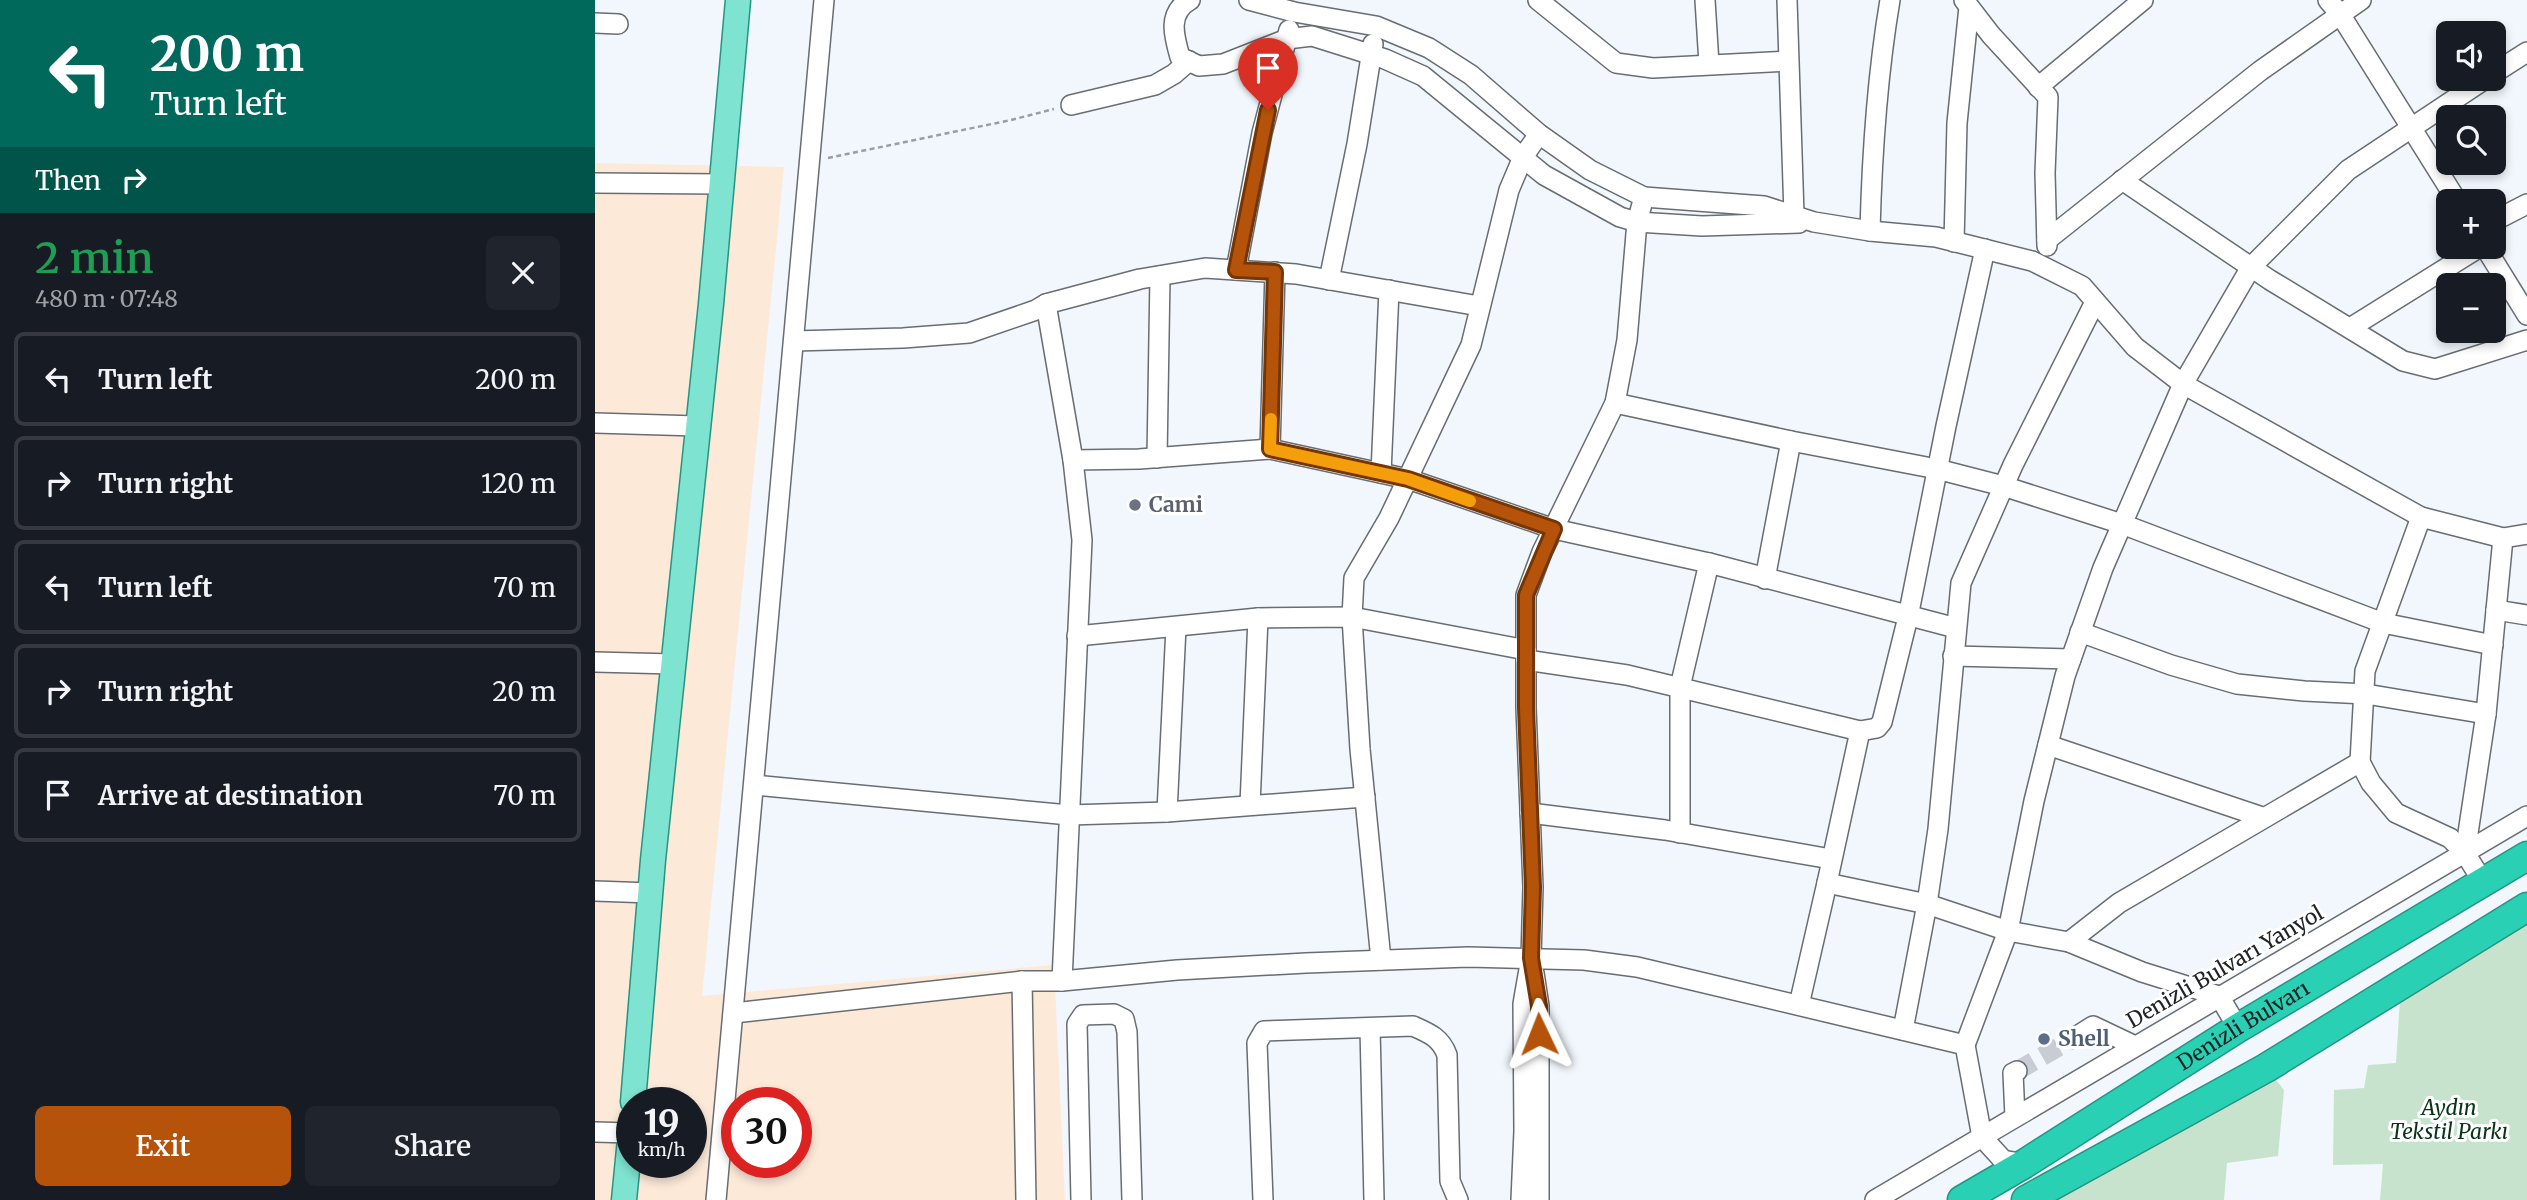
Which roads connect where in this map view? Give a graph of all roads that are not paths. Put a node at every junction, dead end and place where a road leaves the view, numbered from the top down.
1 (739, 0) edge
2 (824, 0) edge
3 (1191, 0) edge
4 (1249, 0) edge
5 (1538, 0) edge
6 (1705, 0) edge
7 (1787, 0) edge
8 (1890, 0) edge
9 (2143, 0) edge
10 (2361, 0) edge
11 (1966, 4) edge
12 (1297, 6) edge
13 (2334, 7) edge
14 (1175, 9) edge
15 (595, 23) edge
16 (618, 24) dead end
17 (1376, 26) junction
18 (1287, 39) junction
19 (2527, 52) edge
20 (1372, 55) junction
21 (1189, 61) junction
22 (1789, 61) junction
23 (1709, 64) junction
24 (2506, 65) edge
25 (2038, 87) junction
26 (2466, 91) edge
27 (1071, 105) road end
28 (2410, 126) junction
29 (1539, 134) junction
30 (1523, 157) junction
31 (2122, 180) junction
32 (595, 183) edge
33 (722, 184) junction
34 (2449, 189) edge
35 (1644, 197) junction
36 (2527, 204) edge
37 (1794, 215) junction
38 (2506, 215) edge
39 (1637, 222) junction
40 (1814, 222) junction
41 (1870, 231) junction
42 (2047, 240) junction
43 (1954, 242) junction
44 (1985, 249) junction
45 (2463, 259) edge
46 (2491, 259) edge
47 (2251, 267) junction
48 (2047, 268) junction
49 (1236, 270) junction
50 (1275, 272) junction
51 (1160, 276) junction
52 (1329, 280) junction
53 (1389, 290) junction
54 (2095, 302) junction
55 (1045, 304) junction
56 (1479, 306) junction
57 (2527, 315) edge
58 (2350, 328) junction
59 (2527, 340) edge
60 (794, 341) junction
61 (2183, 384) junction
62 (1615, 404) junction
63 (595, 423) edge
64 (697, 426) junction
65 (1791, 441) junction
66 (1270, 449) junction
67 (1157, 458) junction
68 (1073, 460) junction
69 (1937, 469) junction
70 (1381, 473) junction
71 (1408, 479) junction
72 (2003, 486) junction
73 (2421, 517) junction
74 (2122, 524) junction
75 (1554, 529) junction
76 (2527, 534) edge
77 (2503, 538) junction
78 (1709, 563) junction
79 (1765, 579) junction
80 (2496, 610) junction
81 (2527, 615) edge
82 (1352, 617) junction
83 (1908, 617) junction
84 (1258, 618) junction
85 (2383, 623) junction
86 (1176, 627) junction
87 (1956, 628) junction
88 (2080, 632) junction
89 (1077, 636) junction
90 (2493, 645) junction
91 (1526, 655) junction
92 (1952, 656) junction
93 (2071, 659) junction
94 (595, 662) edge
95 (673, 664) junction
96 (1680, 687) junction
97 (2366, 694) junction
98 (2486, 715) junction
99 (1860, 731) junction
100 (2048, 746) junction
101 (2360, 762) junction
102 (754, 785) junction
103 (1365, 797) junction
104 (1250, 805) junction
105 (1167, 812) junction
106 (1530, 813) junction
107 (1069, 815) junction
108 (2527, 816) edge
109 (2262, 817) junction
110 (1680, 833) junction
111 (2465, 853) junction
112 (2527, 856) edge
113 (1831, 859) junction
114 (2483, 882) junction
115 (1827, 883) junction
116 (595, 891) edge
117 (650, 893) junction
118 (1927, 904) junction
119 (2527, 907) edge
120 (2008, 931) junction
121 (2069, 942) junction
122 (1531, 958) junction
123 (1381, 960) junction
124 (1022, 981) junction
125 (1062, 981) junction
126 (2219, 996) junction
127 (1798, 1005) junction
128 (734, 1013) junction
129 (1370, 1028) junction
130 (2238, 1028) junction
131 (1903, 1030) junction
132 (2074, 1038) tunnel mouth
133 (1965, 1045) junction
134 (2135, 1046) junction
135 (2017, 1071) dead end
136 (634, 1087) edge
137 (2015, 1117) junction
138 (616, 1128) edge
139 (595, 1132) edge
140 (1982, 1137) junction
141 (2024, 1164) junction
142 (626, 1178) edge
143 (624, 1200) edge
144 (716, 1200) edge
145 (1026, 1200) edge
146 (1081, 1200) edge
147 (1132, 1200) edge
148 (1263, 1200) edge
149 (1374, 1200) edge
150 (1458, 1200) edge
151 (1521, 1200) edge
152 (1539, 1200) edge
153 (1875, 1200) edge
154 (1962, 1200) edge
155 (2026, 1200) edge

1 - 33 main road
2 - 60 street
3 - 14 street
4 - 12 street
5 - 23 street
6 - 23 street
7 - 22 street
8 - 41 street
9 - 25 street
10 - 13 street
11 - 25 street
11 - 43 street
12 - 17 street
12 - 18 street
13 - 28 street
13 - 31 street
14 - 21 street
15 - 16 street
17 - 20 street
17 - 29 street
18 - 20 street
18 - 21 street
18 - 49 street
19 - 24 street
20 - 30 street
20 - 52 street
21 - 27 street
22 - 23 street
22 - 37 street
25 - 42 street
26 - 28 street
28 - 34 street
28 - 47 street
29 - 30 street
29 - 35 street
30 - 39 street
30 - 56 street
31 - 42 street
31 - 47 street
32 - 33 street
33 - 64 main road
35 - 37 street
35 - 39 street
36 - 38 street
37 - 40 street
39 - 40 street
39 - 62 street
40 - 41 street
41 - 43 street
42 - 48 street
43 - 44 street
44 - 48 street
44 - 69 street
45 - 58 street
46 - 57 street
47 - 58 street
47 - 61 street
48 - 54 street
49 - 50 street
49 - 51 street
50 - 52 street
50 - 66 street
51 - 55 street
51 - 67 street
52 - 53 street
53 - 56 street
53 - 70 street
54 - 61 street
54 - 72 street
55 - 60 street
55 - 68 street
56 - 71 street
58 - 59 street
60 - 102 street
61 - 73 street
61 - 74 street
62 - 65 street
62 - 75 street
63 - 64 street
64 - 95 main road
65 - 69 street
65 - 79 street
66 - 67 street
66 - 70 street
67 - 68 street
68 - 89 street
69 - 72 street
69 - 83 street
70 - 71 street
71 - 75 street
71 - 82 street
72 - 74 street
72 - 87 street
73 - 77 street
73 - 85 street
74 - 85 street
74 - 88 street
75 - 78 street
75 - 91 street
76 - 77 street
77 - 80 street
78 - 79 street
78 - 96 street
79 - 83 street
80 - 81 street
80 - 90 street
82 - 84 street
82 - 91 street
82 - 103 street
83 - 87 street
83 - 99 street
84 - 86 street
84 - 104 street
85 - 90 street
85 - 97 street
86 - 89 street
86 - 105 street
87 - 92 street
88 - 93 street
88 - 97 street
89 - 107 street
90 - 98 street
91 - 96 street
91 - 106 street
92 - 93 street
92 - 118 street
93 - 100 street
94 - 95 street
95 - 117 main road
96 - 99 street
96 - 110 street
97 - 98 street
97 - 101 street
98 - 111 street
99 - 113 street
100 - 109 street
100 - 120 street
101 - 109 street
101 - 111 street
102 - 107 street
102 - 128 street
103 - 104 street
103 - 123 street
104 - 105 street
105 - 107 street
106 - 110 street
106 - 122 street
107 - 125 street
108 - 111 street, Denizli Bulvarı Yanyol
109 - 121 street
110 - 113 street
111 - 114 street
111 - 126 street, Denizli Bulvarı Yanyol
112 - 114 highway, Denizli Bulvarı
113 - 115 street
114 - 130 highway, Denizli Bulvarı
115 - 118 street
115 - 127 street
116 - 117 street
117 - 136 main road
118 - 120 street
118 - 131 street
119 - 155 highway, Denizli Bulvarı
120 - 121 street
120 - 133 street
121 - 126 street
122 - 123 street
122 - 127 street
122 - 151 street
122 - 152 street
123 - 125 street
124 - 125 street
124 - 128 street
124 - 145 street
126 - 130 street
126 - 134 street, Denizli Bulvarı Yanyol
127 - 131 street
128 - 144 street
129 - 148 street
129 - 149 street
129 - 150 street
130 - 141 highway, Denizli Bulvarı
131 - 133 street
132 - 134 street
133 - 140 street
134 - 137 street, Denizli Bulvarı Yanyol
135 - 137 street
137 - 140 street, Denizli Bulvarı Yanyol
138 - 139 street
140 - 141 street
140 - 153 street, Denizli Bulvarı Yanyol
141 - 154 highway, Denizli Bulvarı
142 - 143 main road
146 - 147 street

